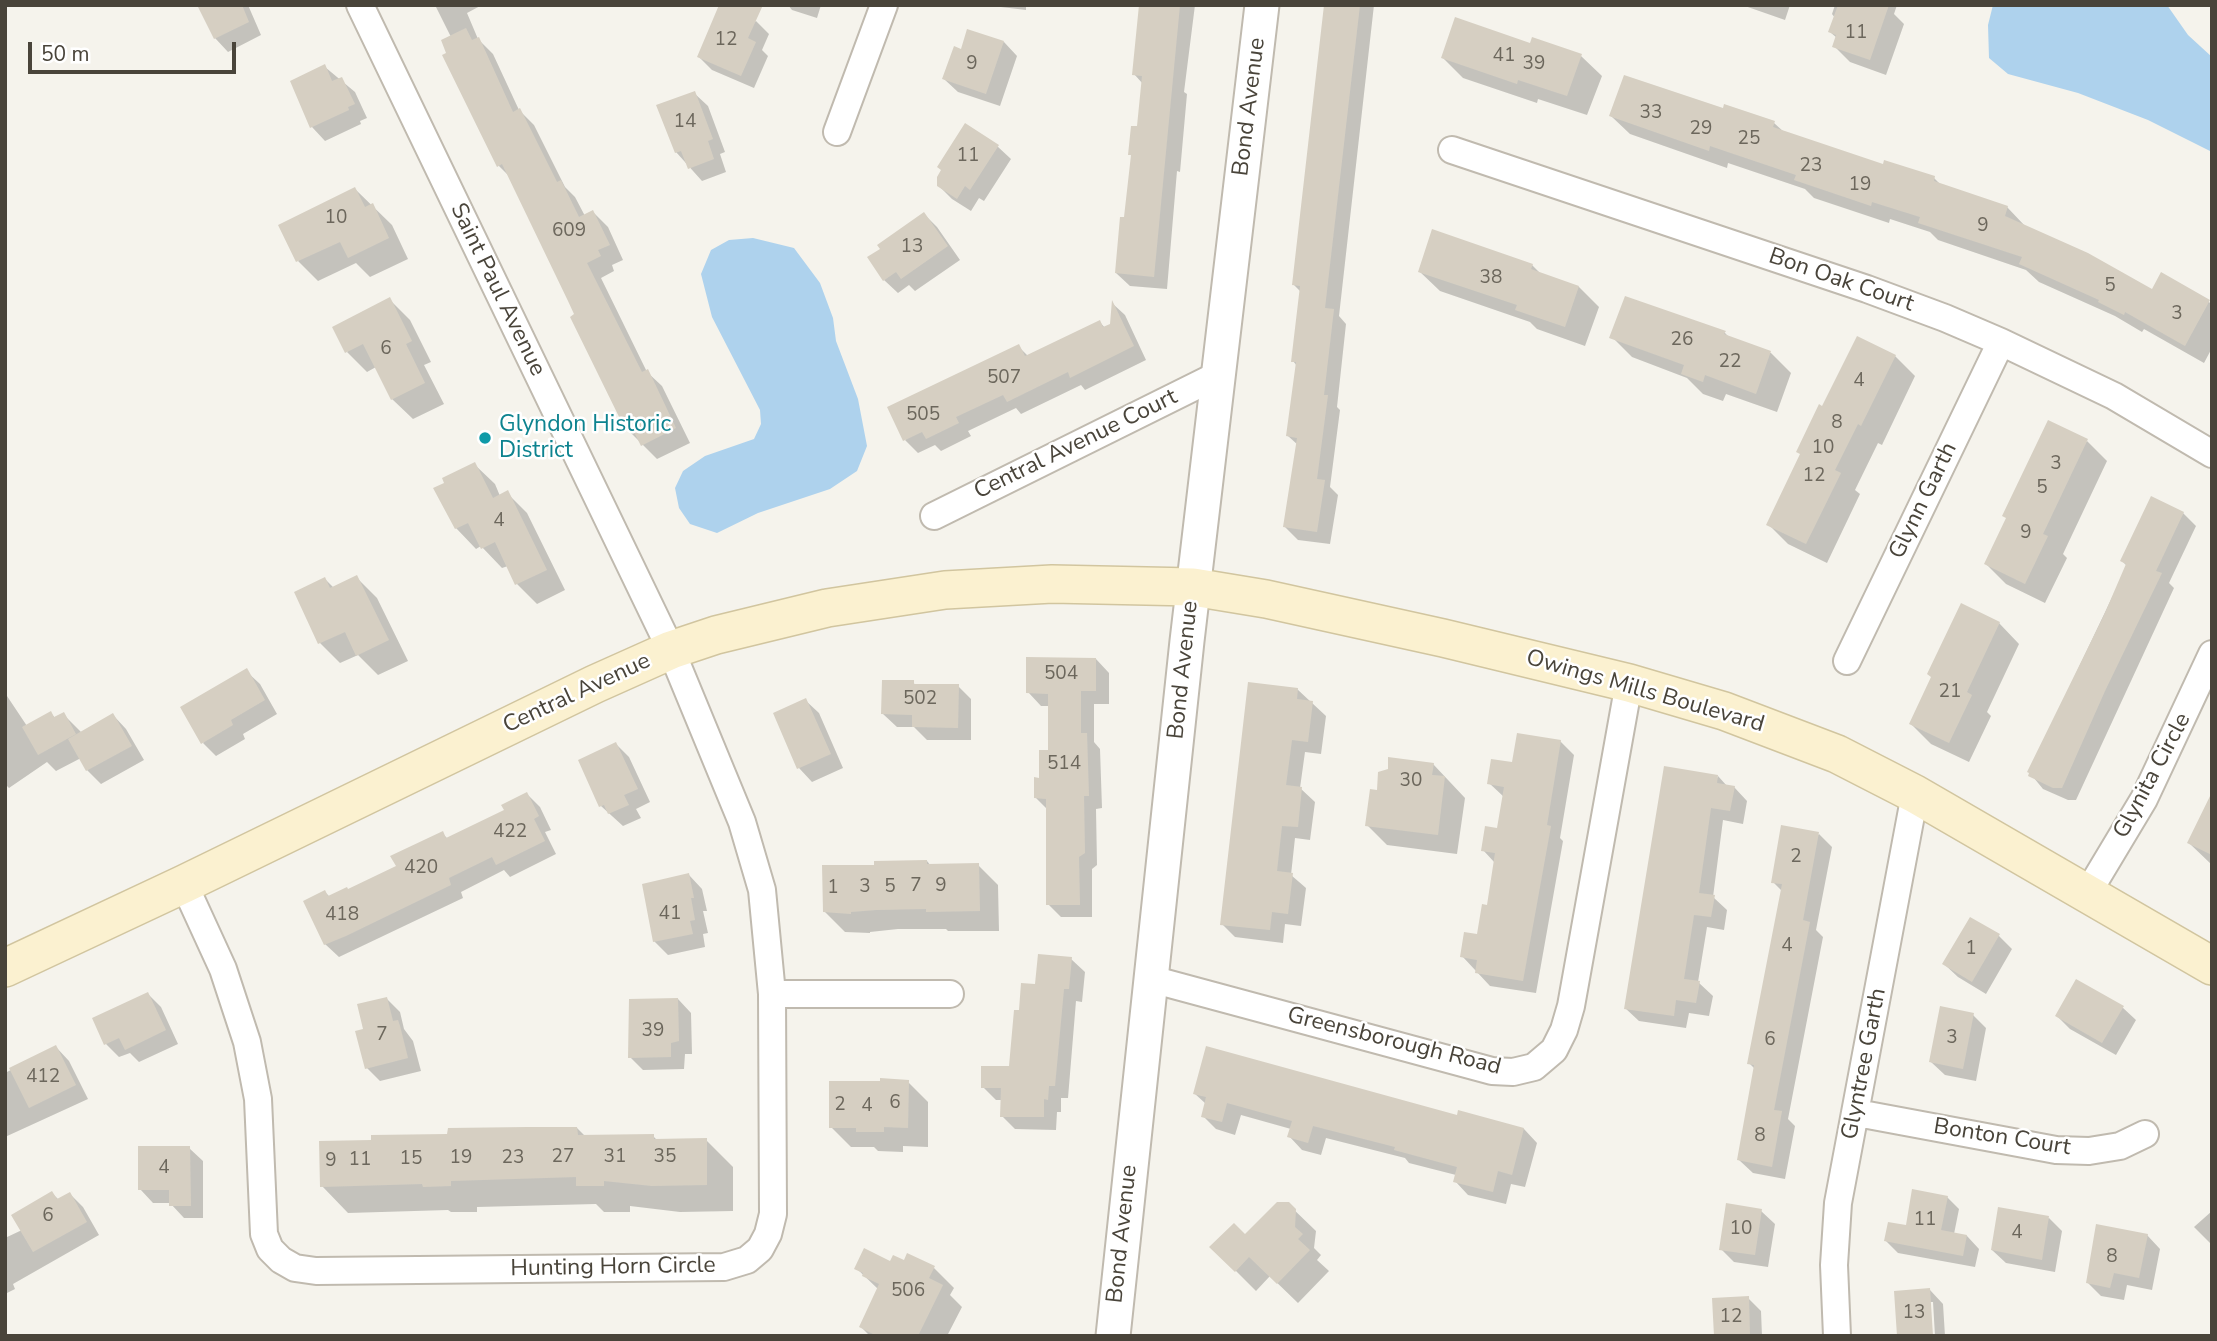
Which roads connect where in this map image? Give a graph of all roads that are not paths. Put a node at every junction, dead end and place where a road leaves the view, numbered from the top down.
1 (360, 5) edge
2 (884, 5) edge
3 (1262, 5) edge
4 (837, 132) dead end
5 (1452, 150) dead end
6 (2001, 341) junction
7 (1219, 375) junction
8 (2212, 454) edge
9 (934, 516) dead end
10 (1193, 587) junction
11 (671, 650) junction
12 (2212, 654) edge
13 (1847, 662) dead end
14 (1629, 683) junction
15 (2202, 703) edge
16 (1915, 794) junction
17 (184, 884) junction
18 (2087, 894) junction
19 (2212, 966) edge
20 (5, 968) edge
21 (1151, 979) junction
22 (772, 994) junction
23 (950, 994) dead end
24 (1857, 1113) junction
25 (2145, 1134) dead end
26 (1113, 1336) edge
27 (1837, 1336) edge

1 - 11 street, Saint Paul Avenue
2 - 4 street
3 - 7 street, Bond Avenue
5 - 6 street, Bon Oak Court
6 - 8 street, Bon Oak Court
6 - 13 street, Glynn Garth
7 - 9 street, Central Avenue Court
7 - 10 street, Bond Avenue
10 - 11 main road, Central Avenue
10 - 14 main road, Owings Mills Boulevard
10 - 21 street, Bond Avenue
11 - 17 main road, Central Avenue
11 - 22 street, Hunting Horn Circle
12 - 15 street, Glynita Circle
14 - 16 main road, Owings Mills Boulevard
14 - 21 street, Greensborough Road
15 - 18 street, Glynita Circle
16 - 18 main road, Owings Mills Boulevard
16 - 24 street, Glyntree Garth
17 - 20 main road, Central Avenue
17 - 22 street, Hunting Horn Circle
18 - 19 main road, Owings Mills Boulevard
21 - 26 street, Bond Avenue
22 - 23 street
24 - 25 street, Bonton Court
24 - 27 street, Glyntree Garth

